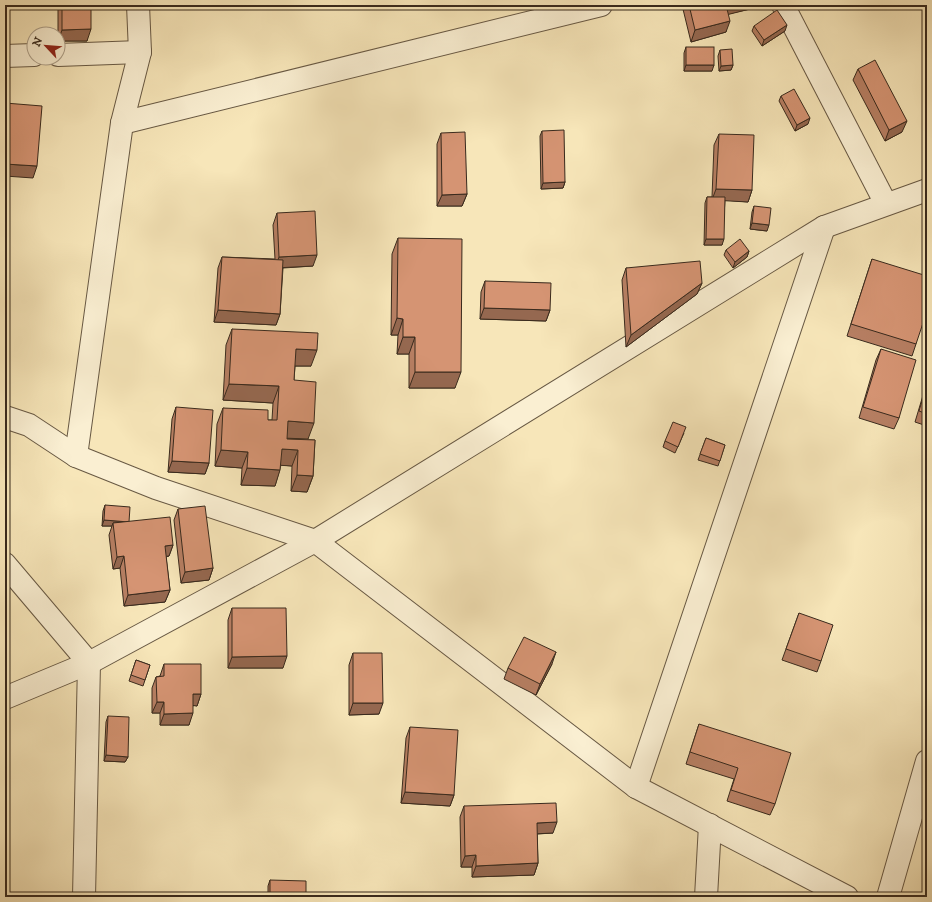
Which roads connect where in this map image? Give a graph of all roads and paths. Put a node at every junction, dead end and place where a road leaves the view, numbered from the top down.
1 (138, 5) edge
2 (601, 5) edge
3 (783, 5) edge
4 (140, 52) junction
5 (66, 55) edge
6 (5, 56) edge
7 (26, 56) edge
8 (122, 124) junction
9 (927, 190) edge
10 (886, 204) junction
11 (824, 227) junction
12 (5, 417) edge
13 (76, 456) junction
14 (315, 541) junction
15 (5, 564) edge
16 (89, 663) junction
17 (5, 698) edge
18 (927, 761) edge
19 (636, 787) junction
20 (710, 825) junction
21 (84, 897) edge
22 (706, 897) edge
23 (847, 897) edge
24 (888, 897) edge

1 - 4 street
2 - 8 street
3 - 10 street
4 - 5 street
4 - 8 street
6 - 7 street
8 - 13 street
9 - 10 street
10 - 11 street
11 - 14 street
11 - 19 street
12 - 13 street
13 - 14 street
14 - 16 street
14 - 19 street
15 - 16 street
16 - 17 street
16 - 21 street
18 - 24 street
19 - 20 street
20 - 22 street
20 - 23 street

